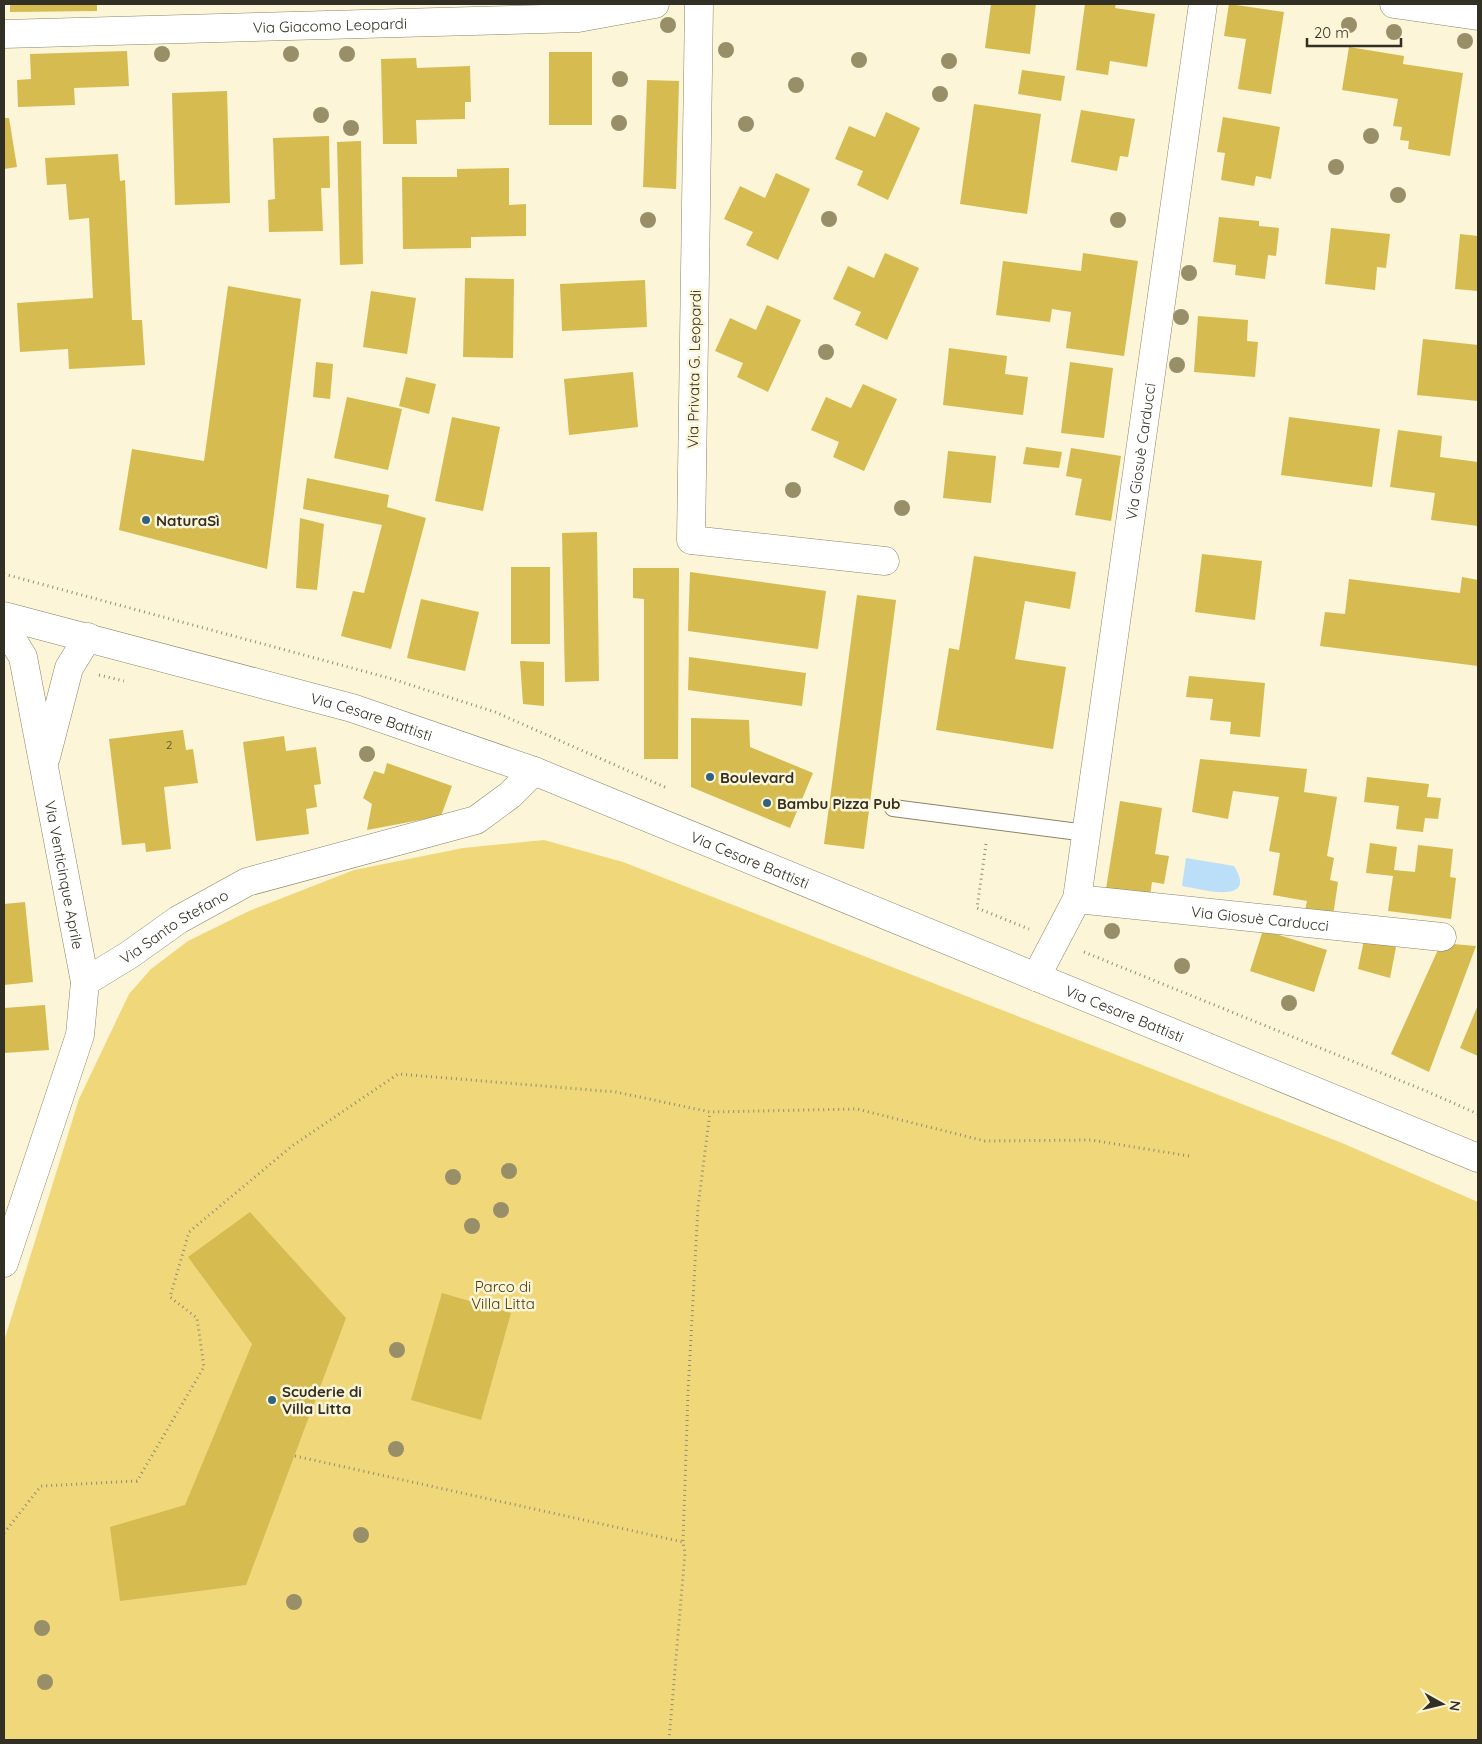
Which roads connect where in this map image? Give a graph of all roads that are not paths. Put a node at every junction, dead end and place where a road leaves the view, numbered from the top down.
1 (655, 4) edge
2 (699, 4) edge
3 (1203, 4) edge
4 (1394, 4) edge
5 (1478, 16) edge
6 (4, 34) edge
7 (885, 561) dead end
8 (4, 616) edge
9 (4, 626) edge
10 (88, 637) junction
11 (44, 766) junction
12 (534, 771) junction
13 (893, 808) dead end
14 (1086, 833) junction
15 (1077, 899) junction
16 (1442, 937) dead end
17 (1036, 977) junction
18 (85, 982) junction
19 (1478, 1158) edge
20 (4, 1263) edge

1 - 6 street, Via Giacomo Leopardi
2 - 7 street, Via Privata G. Leopardi
3 - 14 street, Via Giosuè Carducci
4 - 5 street
8 - 10 street, Via Cesare Battisti
9 - 11 street, Via Venticinque Aprile
10 - 11 street, Via Venticinque Aprile
10 - 12 street, Via Cesare Battisti
11 - 18 street, Via Venticinque Aprile
12 - 17 street, Via Cesare Battisti
12 - 18 street, Via Santo Stefano
13 - 14 lane
14 - 15 street, Via Giosuè Carducci
15 - 16 street, Via Giosuè Carducci
15 - 17 street, Via Giosuè Carducci
17 - 19 street, Via Cesare Battisti
18 - 20 street

